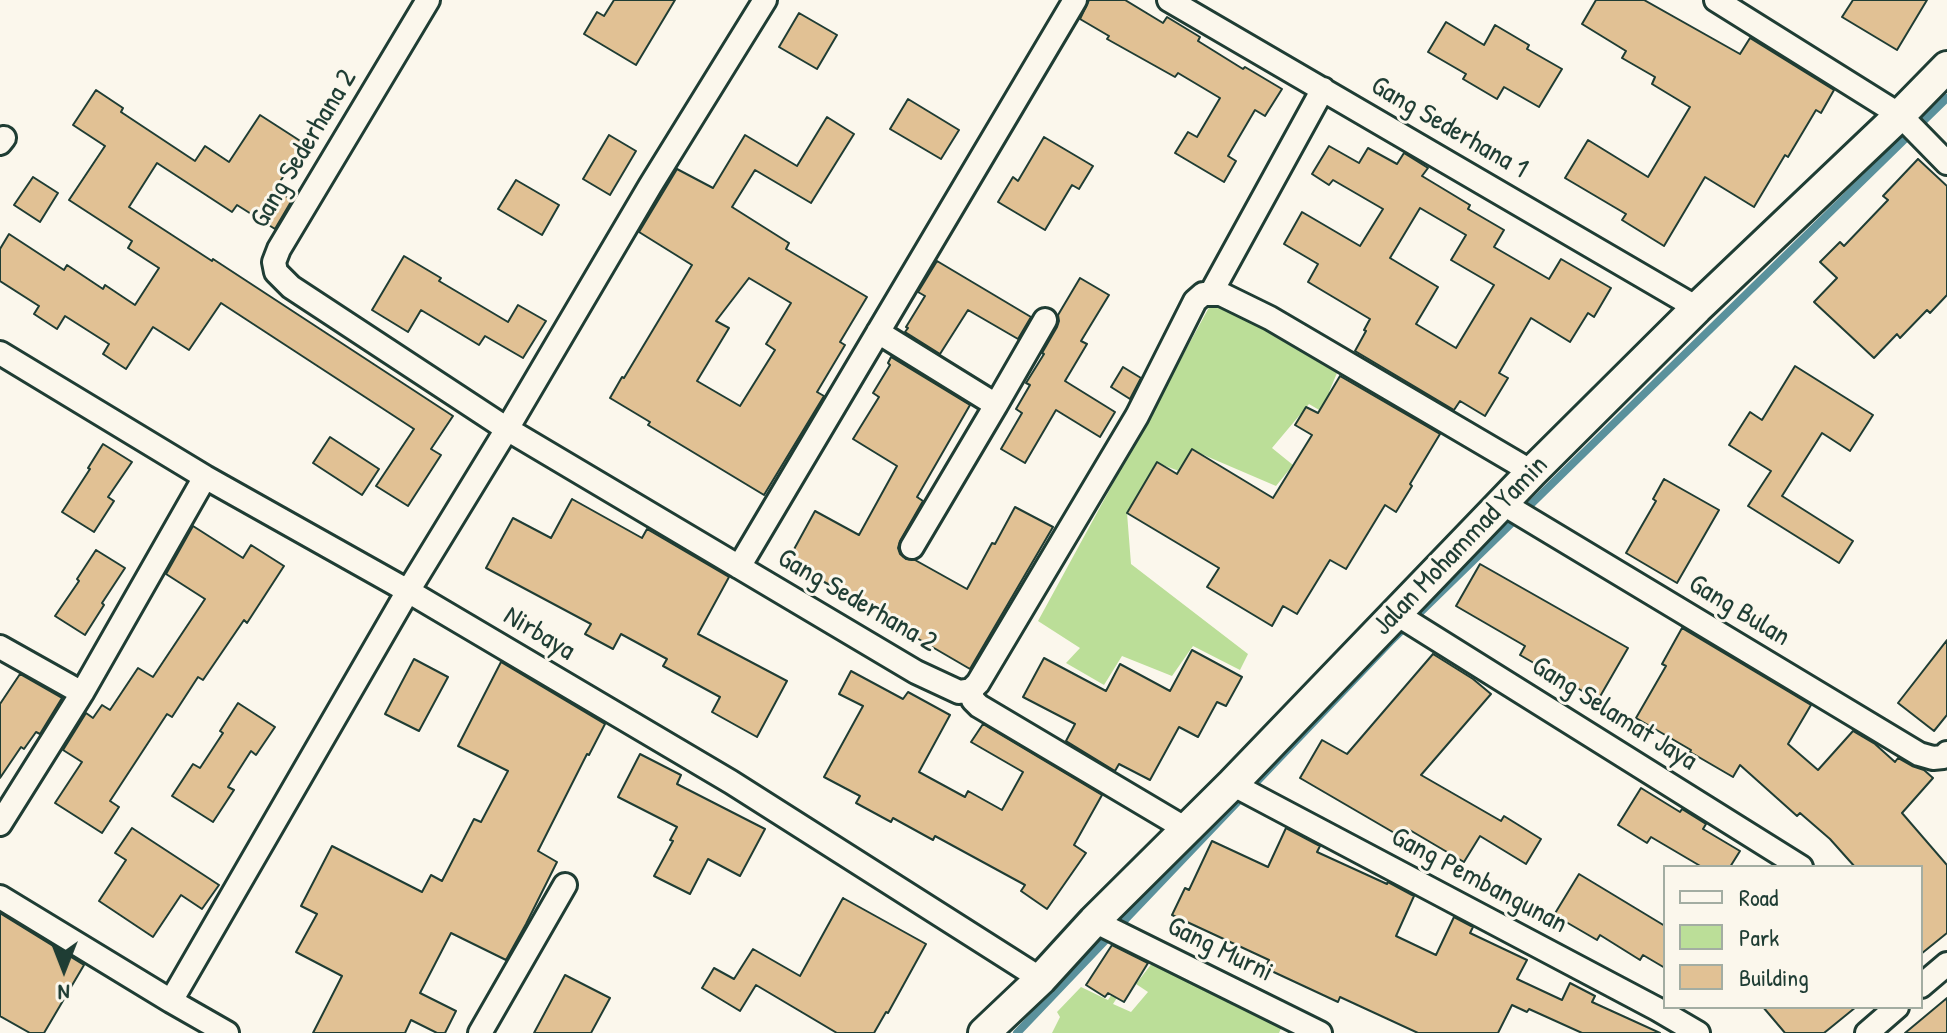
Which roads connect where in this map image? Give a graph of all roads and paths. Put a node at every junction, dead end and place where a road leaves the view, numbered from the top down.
1 (428, 0) edge
2 (765, 0) edge
3 (1075, 0) edge
4 (1169, 0) edge
5 (1716, 0) edge
6 (1947, 67) edge
7 (1323, 89) junction
8 (1900, 115) junction
9 (1947, 163) edge
10 (1211, 293) junction
11 (1697, 308) junction
12 (1045, 320) dead end
13 (878, 332) junction
14 (0, 353) edge
15 (996, 405) junction
16 (507, 429) junction
17 (1532, 472) junction
18 (205, 477) junction
19 (1502, 503) junction
20 (912, 547) dead end
21 (739, 567) junction
22 (408, 591) junction
23 (1396, 614) junction
24 (0, 647) edge
25 (971, 690) junction
26 (82, 693) junction
27 (1947, 753) edge
28 (1232, 784) junction
29 (0, 824) edge
30 (1186, 829) junction
31 (1798, 865) edge
32 (565, 885) dead end
33 (0, 897) edge
34 (1094, 921) junction
35 (1947, 964) edge
36 (1041, 979) junction
37 (1923, 984) edge
38 (171, 1001) junction
39 (1895, 1009) edge
40 (227, 1033) edge
41 (480, 1033) edge
42 (984, 1033) edge
43 (1320, 1033) edge
44 (1698, 1033) edge
45 (1867, 1033) edge

1 - 16 street, Gang Sederhana 2
2 - 16 street
3 - 13 street
4 - 7 street, Gang Sederhana 1
5 - 8 street
6 - 8 street, Jalan Mohammad Yamin
7 - 10 street
7 - 11 street, Gang Sederhana 1
8 - 9 street
8 - 11 street, Jalan Mohammad Yamin
10 - 17 street
10 - 25 street
11 - 17 street, Jalan Mohammad Yamin
12 - 15 street
13 - 15 street
13 - 21 street
14 - 18 street, Nirbaya
15 - 20 street
16 - 21 street, Gang Sederhana 2
16 - 22 street
17 - 19 street, Jalan Mohammad Yamin
18 - 22 street, Nirbaya
18 - 26 street
19 - 23 street, Jalan Mohammad Yamin
19 - 27 street, Gang Bulan
21 - 25 street, Gang Sederhana 2
22 - 36 street, Nirbaya
22 - 38 street
23 - 28 street, Jalan Mohammad Yamin
23 - 31 street, Gang Selamat Jaya
24 - 26 street
25 - 30 street
26 - 29 street
28 - 30 street, Jalan Mohammad Yamin
28 - 44 street, Gang Pembangunan
30 - 34 street, Jalan Mohammad Yamin
32 - 41 street
33 - 38 street
34 - 36 street, Jalan Mohammad Yamin
34 - 43 street, Gang Murni
35 - 37 street
36 - 42 street, Jalan Mohammad Yamin
38 - 40 street
39 - 45 street

